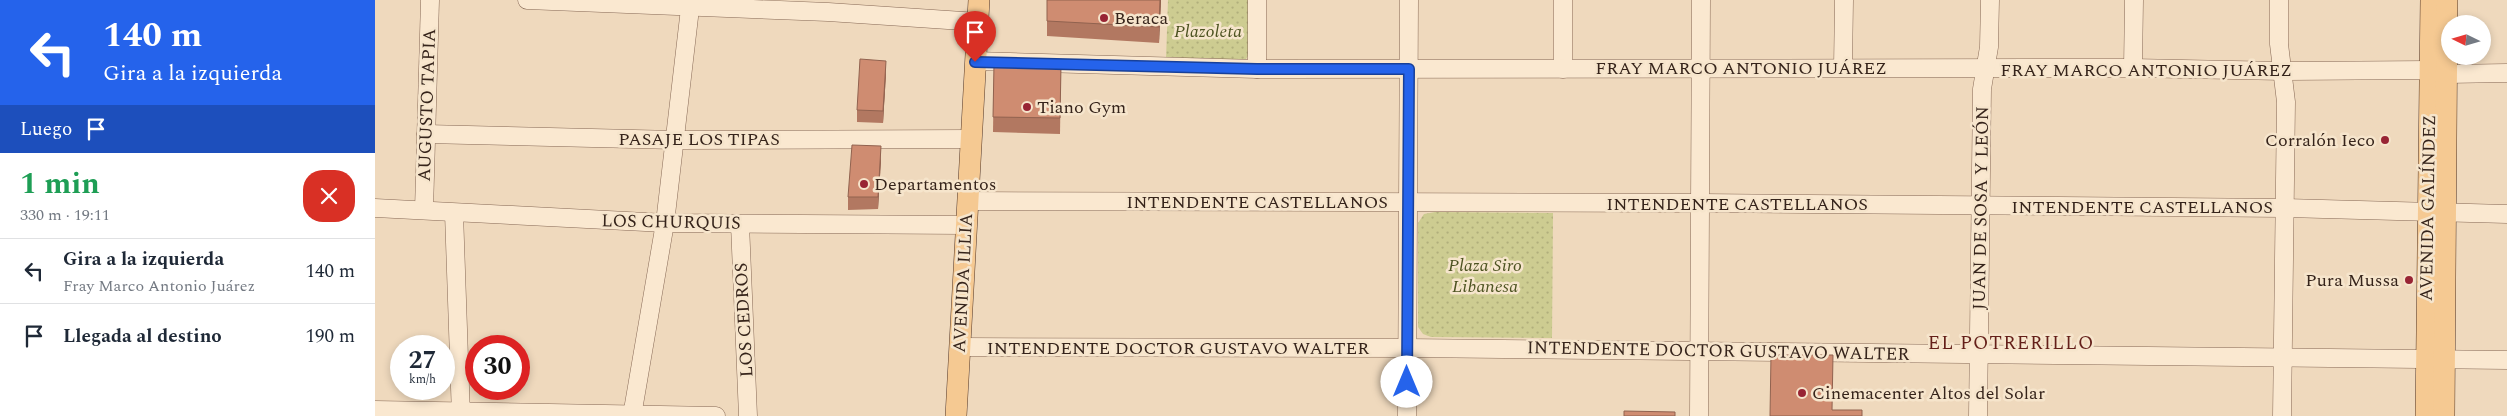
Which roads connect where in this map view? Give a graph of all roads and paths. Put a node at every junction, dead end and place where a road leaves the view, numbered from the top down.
1 (430, 0) edge
2 (527, 0) edge
3 (557, 0) edge
4 (979, 0) edge
5 (1257, 0) edge
6 (1409, 0) edge
7 (1563, 0) edge
8 (1701, 0) edge
9 (1845, 0) edge
10 (1990, 0) edge
11 (2134, 0) edge
12 (2279, 0) edge
13 (2431, 0) edge
14 (2447, 0) edge
15 (691, 4) edge
16 (828, 6) edge
17 (978, 22) junction
18 (975, 62) junction
19 (1701, 68) junction
20 (1843, 68) junction
21 (1986, 68) junction
22 (2133, 68) junction
23 (1257, 69) junction
24 (1409, 69) junction
25 (1563, 69) junction
26 (2283, 71) junction
27 (2438, 72) junction
28 (2507, 73) edge
29 (426, 134) junction
30 (971, 139) junction
31 (676, 140) junction
32 (968, 201) junction
33 (1407, 202) junction
34 (1701, 204) junction
35 (1981, 206) junction
36 (375, 208) edge
37 (2284, 208) junction
38 (424, 210) junction
39 (454, 213) junction
40 (2437, 213) junction
41 (2507, 214) edge
42 (665, 223) junction
43 (740, 224) junction
44 (966, 225) junction
45 (960, 348) junction
46 (1407, 348) junction
47 (1699, 351) junction
48 (1979, 355) junction
49 (2283, 357) junction
50 (2435, 359) junction
51 (2507, 360) edge
52 (375, 410) edge
53 (461, 414) edge
54 (632, 414) edge
55 (716, 416) edge
56 (748, 416) edge
57 (956, 416) edge
58 (1407, 416) edge
59 (1699, 416) edge
60 (1978, 416) edge
61 (2282, 416) edge
62 (2426, 416) edge
63 (2444, 416) edge

1 - 29 street, AUGUSTO TAPIA
2 - 3 street
3 - 15 street
4 - 17 main road, AVENIDA ILLIA
5 - 23 street
6 - 24 street
7 - 25 street
8 - 19 street
9 - 20 street
10 - 21 street, JUAN DE SOSA Y LEÓN
11 - 22 street
12 - 26 street
13 - 27 main road, AVENIDA GALÍNDEZ
14 - 27 main road, AVENIDA GALÍNDEZ
15 - 16 street
15 - 31 street
16 - 17 street
17 - 18 main road, AVENIDA ILLIA
18 - 23 street, FRAY MARCO ANTONIO JUÁREZ
18 - 30 main road, AVENIDA ILLIA
19 - 20 street, FRAY MARCO ANTONIO JUÁREZ
19 - 25 street, FRAY MARCO ANTONIO JUÁREZ
19 - 34 street
20 - 21 street, FRAY MARCO ANTONIO JUÁREZ
21 - 22 street, FRAY MARCO ANTONIO JUÁREZ
21 - 35 street, JUAN DE SOSA Y LEÓN
22 - 26 street, FRAY MARCO ANTONIO JUÁREZ
23 - 24 street, FRAY MARCO ANTONIO JUÁREZ
24 - 25 street, FRAY MARCO ANTONIO JUÁREZ
24 - 33 street
26 - 27 street, FRAY MARCO ANTONIO JUÁREZ
26 - 37 street
27 - 28 street, FRAY MARCO ANTONIO JUÁREZ
27 - 40 main road, AVENIDA GALÍNDEZ
29 - 31 street, PASAJE LOS TIPAS
29 - 38 street, AUGUSTO TAPIA
30 - 31 street, PASAJE LOS TIPAS
30 - 32 main road, AVENIDA ILLIA
31 - 42 street
32 - 33 street, INTENDENTE CASTELLANOS
32 - 44 main road, AVENIDA ILLIA
33 - 34 street, INTENDENTE CASTELLANOS
33 - 46 street
34 - 35 street, INTENDENTE CASTELLANOS
34 - 47 street
35 - 37 street, INTENDENTE CASTELLANOS
35 - 48 street, JUAN DE SOSA Y LEÓN
36 - 38 street, LOS CHURQUIS
37 - 40 street, INTENDENTE CASTELLANOS
37 - 49 street
38 - 39 street, LOS CHURQUIS
39 - 42 street, LOS CHURQUIS
39 - 53 street
40 - 41 street, INTENDENTE CASTELLANOS
40 - 50 main road, AVENIDA GALÍNDEZ
42 - 43 street, LOS CHURQUIS
42 - 54 street
43 - 44 street, LOS CHURQUIS
43 - 56 street, LOS CEDROS
44 - 45 main road, AVENIDA ILLIA
45 - 46 street, INTENDENTE DOCTOR GUSTAVO WALTER
45 - 57 main road, AVENIDA ILLIA
46 - 47 street, INTENDENTE DOCTOR GUSTAVO WALTER
46 - 58 street
47 - 48 street, INTENDENTE DOCTOR GUSTAVO WALTER
47 - 59 street
48 - 49 street, INTENDENTE DOCTOR GUSTAVO WALTER
48 - 60 street, JUAN DE SOSA Y LEÓN
49 - 50 street, INTENDENTE DOCTOR GUSTAVO WALTER
49 - 61 street
50 - 51 street, INTENDENTE DOCTOR GUSTAVO WALTER
50 - 62 main road, AVENIDA GALÍNDEZ
50 - 63 main road, AVENIDA GALÍNDEZ
52 - 53 street
53 - 54 street
54 - 55 street

